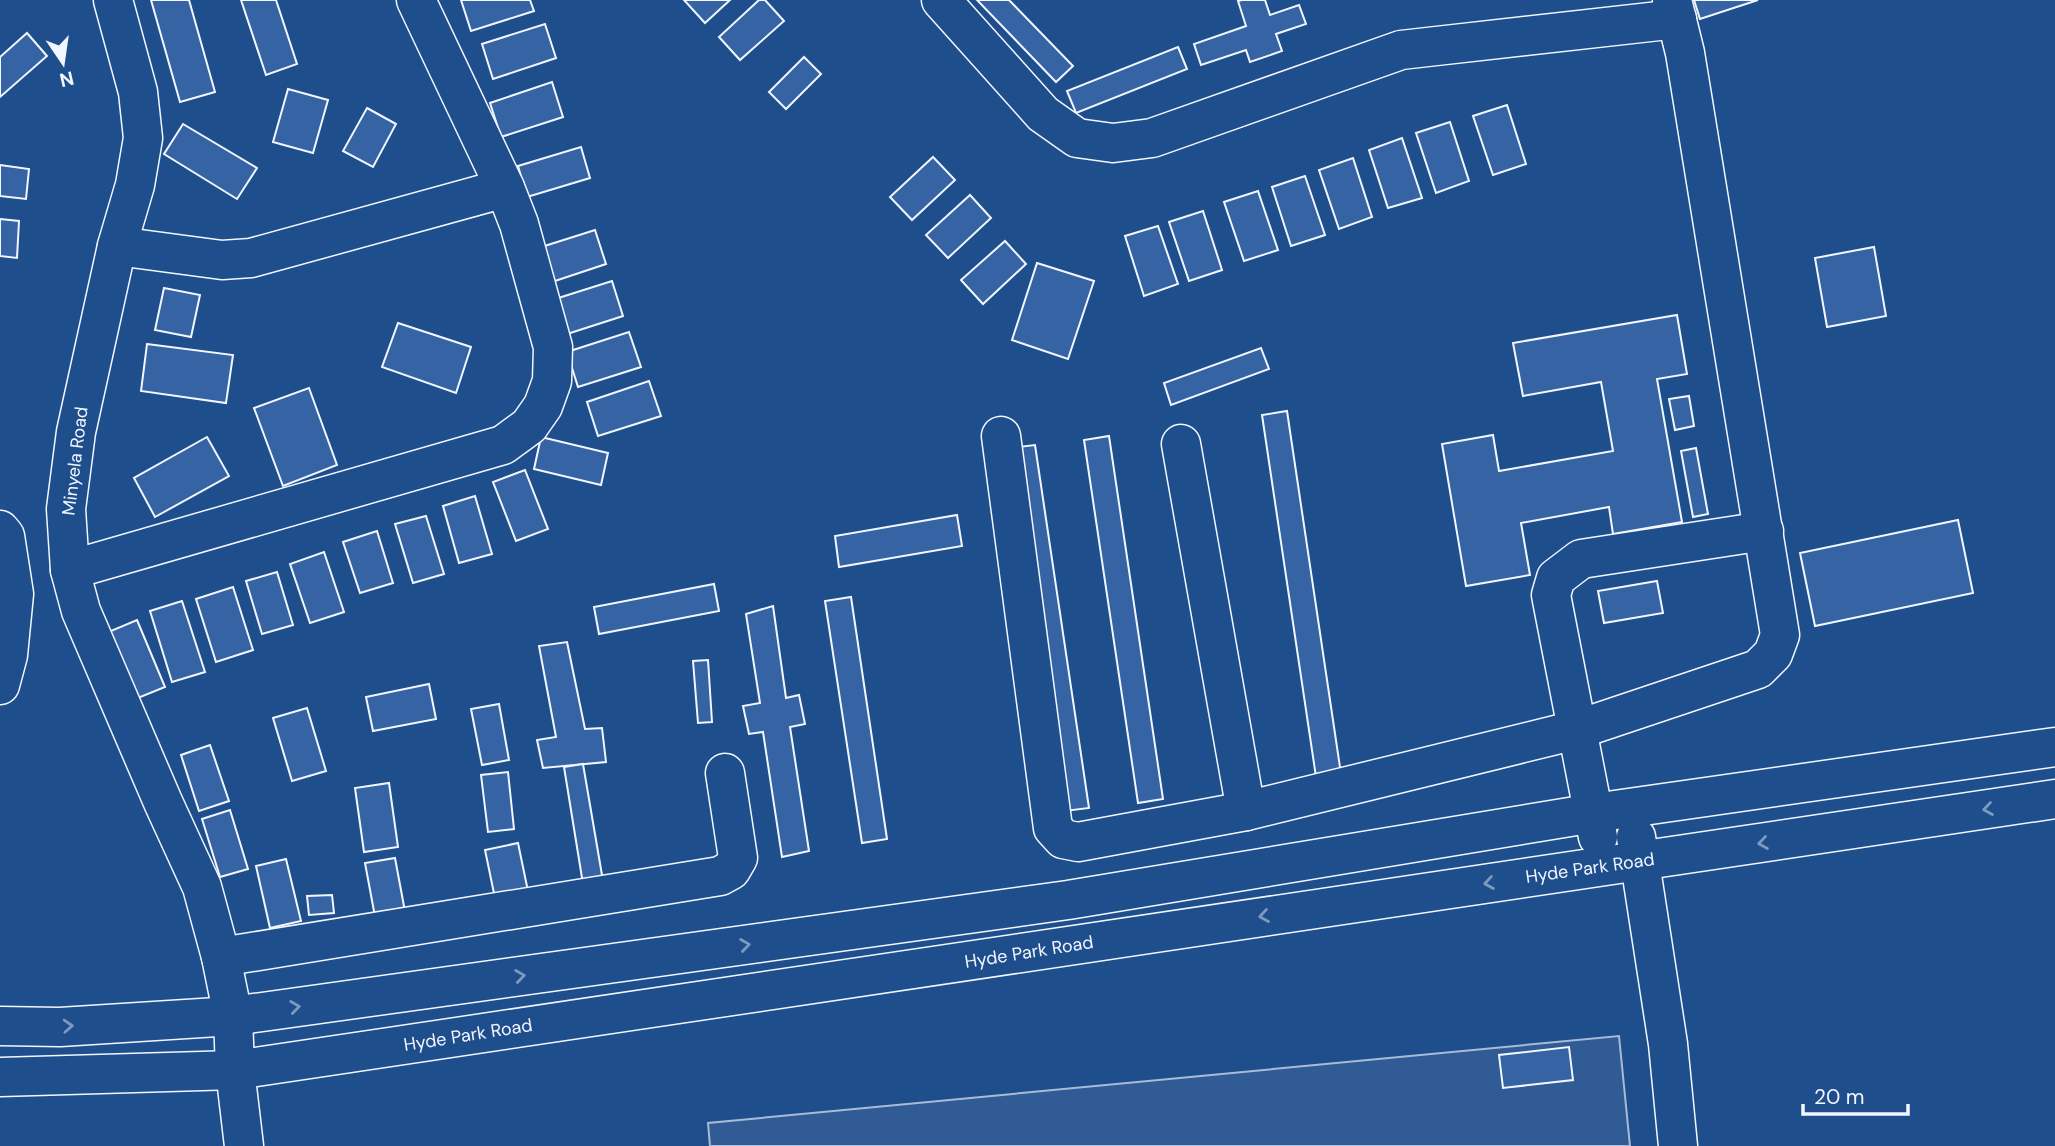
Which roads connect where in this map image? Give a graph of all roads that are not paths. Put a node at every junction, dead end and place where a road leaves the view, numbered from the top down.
1 (113, 0) edge
2 (416, 0) edge
3 (941, 0) edge
4 (1674, 10) edge
5 (505, 188) junction
6 (117, 246) junction
7 (1001, 436) dead end
8 (1181, 444) dead end
9 (0, 530) edge
10 (1764, 531) junction
11 (70, 570) junction
12 (0, 685) edge
13 (1576, 730) junction
14 (2055, 747) edge
15 (724, 773) dead end
16 (2055, 799) edge
17 (1632, 807) junction
18 (1246, 811) junction
19 (1594, 813) junction
20 (1621, 864) junction
21 (222, 957) junction
22 (233, 1016) junction
23 (0, 1026) edge
24 (235, 1070) junction
25 (0, 1077) edge
26 (244, 1146) edge
27 (1678, 1146) edge

1 - 6 street, Minyela Road
2 - 5 street
3 - 4 street
4 - 10 street
5 - 6 street
5 - 11 street
6 - 11 street, Minyela Road
7 - 18 street
8 - 18 street
9 - 12 street
10 - 13 street
10 - 13 street
11 - 21 street, Minyela Road
13 - 18 street
13 - 19 street
14 - 17 street
15 - 21 street
16 -> 20 street, Hyde Park Road
17 - 19 street
17 - 20 street
19 - 20 street
22 -> 19 street
20 -> 24 street, Hyde Park Road
20 - 27 street
21 - 22 street, Minyela Road
23 -> 22 street
22 - 24 street, Minyela Road
24 - 25 street, Hyde Park Road
24 - 26 street, Minyela Road

